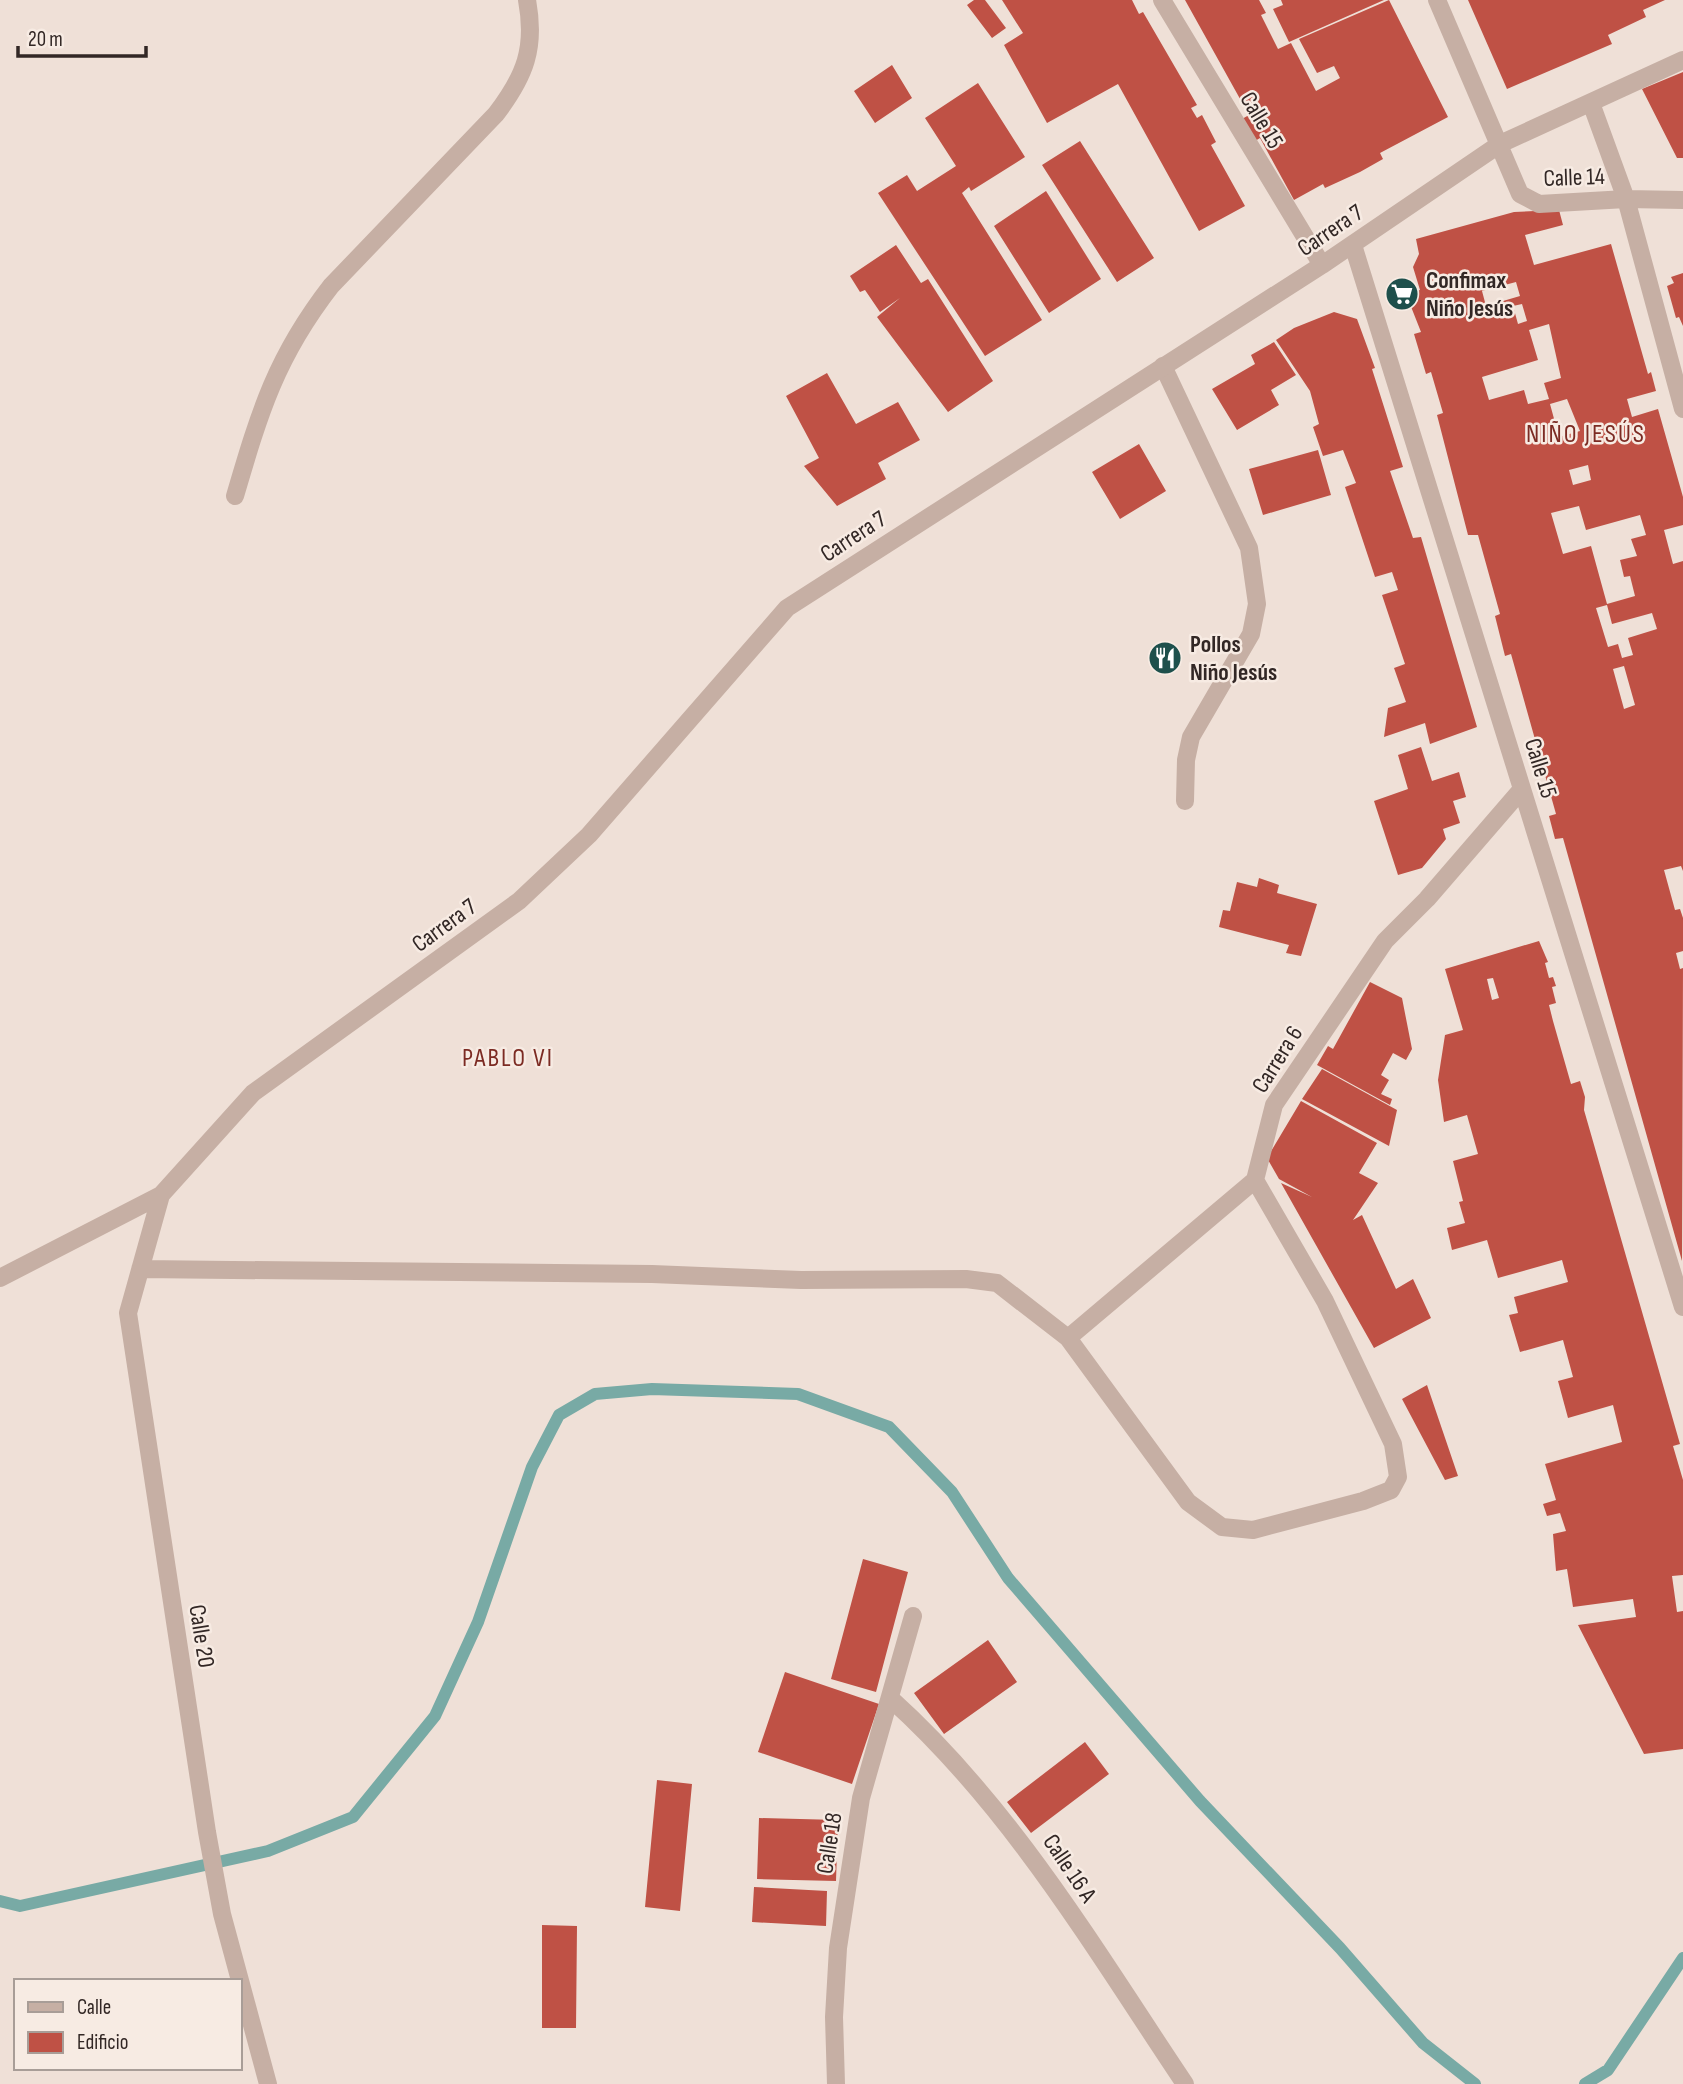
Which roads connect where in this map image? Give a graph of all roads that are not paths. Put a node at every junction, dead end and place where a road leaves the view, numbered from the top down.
1 (527, 0) edge
2 (1162, 0) edge
3 (1437, 0) edge
4 (1683, 60) edge
5 (1591, 103) junction
6 (1500, 144) junction
7 (1626, 199) junction
8 (1683, 200) edge
9 (1353, 245) junction
10 (1322, 265) junction
11 (1163, 366) junction
12 (1683, 408) edge
13 (235, 496) dead end
14 (1522, 789) junction
15 (1185, 802) dead end
16 (1255, 1180) junction
17 (161, 1195) junction
18 (140, 1269) junction
19 (0, 1278) edge
20 (1683, 1307) edge
21 (1068, 1338) junction
22 (913, 1616) dead end
23 (891, 1699) junction
24 (240, 1979) edge
25 (242, 1988) edge
26 (268, 2084) edge
27 (836, 2084) edge
28 (1185, 2084) edge

1 - 13 street
2 - 10 street, Calle 15
3 - 6 street, Calle 14
4 - 5 street, Carrera 7
5 - 6 street, Carrera 7
5 - 7 street
6 - 7 street, Calle 14
6 - 9 street, Carrera 7
7 - 8 street
7 - 12 street, Calle 14
9 - 10 street, Carrera 7
9 - 14 street, Calle 15
10 - 11 street, Carrera 7
11 - 15 street
11 - 17 street, Carrera 7
14 - 16 street, Carrera 6
14 - 20 street, Calle 15
16 - 21 street
16 - 21 street
17 - 18 street, Calle 20
17 - 19 street
18 - 21 street
18 - 24 street, Calle 20
22 - 23 street, Calle 18
23 - 27 street, Calle 18
23 - 28 street, Calle 16 A
25 - 26 street, Calle 20

